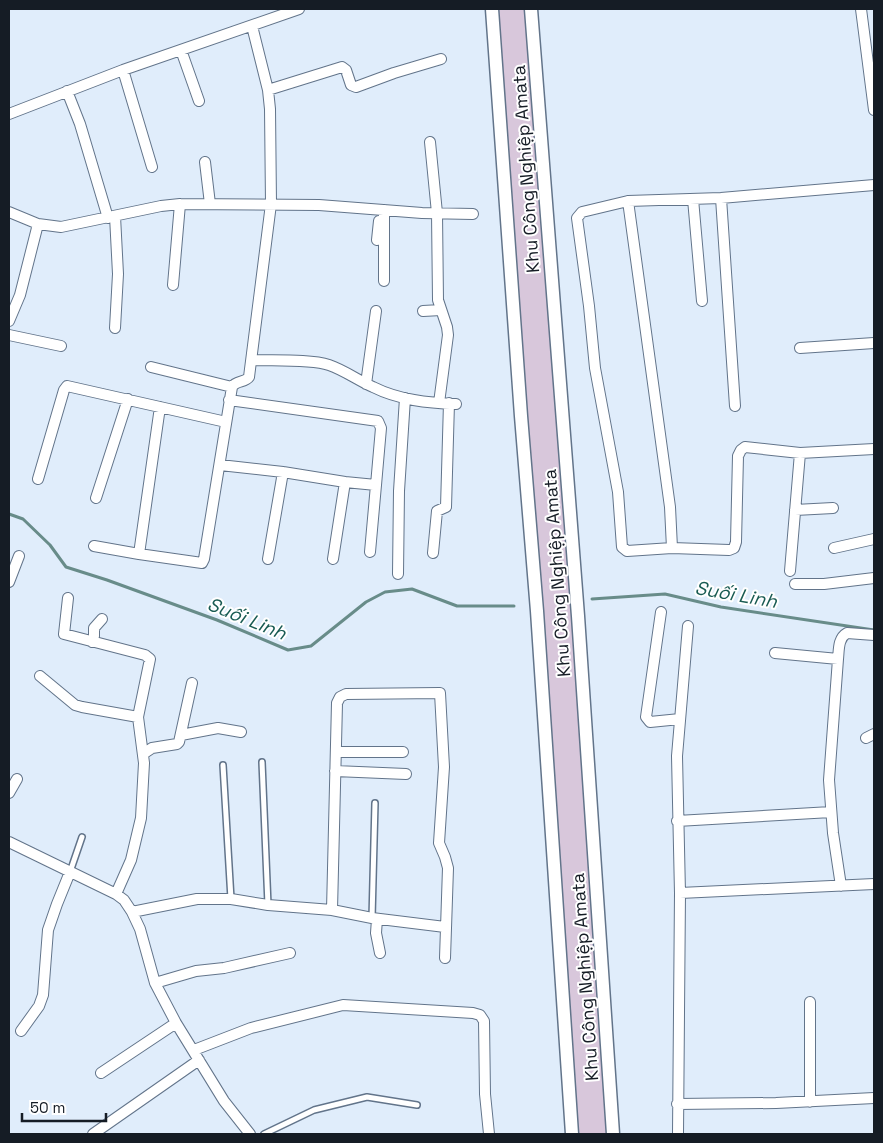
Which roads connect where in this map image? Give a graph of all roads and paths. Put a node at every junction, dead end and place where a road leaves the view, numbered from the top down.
1 (299, 9) edge
2 (492, 9) edge
3 (531, 9) edge
4 (861, 9) edge
5 (252, 26) junction
6 (181, 50) junction
7 (441, 59) dead end
8 (123, 70) junction
9 (268, 90) junction
10 (67, 91) junction
11 (199, 101) dead end
12 (874, 110) edge
13 (9, 114) edge
14 (430, 142) dead end
15 (205, 162) dead end
16 (152, 167) dead end
17 (874, 185) edge
18 (720, 198) junction
19 (693, 199) junction
20 (628, 201) junction
21 (180, 204) junction
22 (210, 204) junction
23 (271, 204) junction
24 (382, 210) junction
25 (9, 212) edge
26 (437, 214) junction
27 (472, 214) dead end
28 (112, 217) junction
29 (38, 224) junction
30 (377, 240) dead end
31 (384, 281) dead end
32 (173, 285) dead end
33 (702, 301) dead end
34 (441, 310) junction
35 (376, 311) dead end
36 (423, 311) dead end
37 (9, 319) edge
38 (115, 328) dead end
39 (9, 335) edge
40 (874, 343) edge
41 (61, 346) dead end
42 (800, 348) dead end
43 (252, 360) junction
44 (152, 367) dead end
45 (366, 384) junction
46 (232, 387) junction
47 (405, 398) junction
48 (128, 399) junction
49 (229, 400) junction
50 (448, 403) junction
51 (735, 406) dead end
52 (160, 407) junction
53 (226, 422) junction
54 (874, 449) edge
55 (800, 453) junction
56 (220, 465) junction
57 (283, 472) junction
58 (38, 479) dead end
59 (345, 482) junction
60 (376, 486) junction
61 (96, 498) dead end
62 (833, 508) dead end
63 (795, 510) junction
64 (874, 539) edge
65 (94, 546) dead end
66 (672, 548) junction
67 (834, 548) dead end
68 (370, 552) dead end
69 (433, 553) dead end
70 (138, 554) junction
71 (19, 556) dead end
72 (268, 559) dead end
73 (332, 559) dead end
74 (790, 571) dead end
75 (398, 574) dead end
76 (874, 578) edge
77 (9, 582) edge
78 (795, 584) dead end
79 (68, 598) dead end
80 (661, 612) dead end
81 (102, 619) dead end
82 (688, 626) dead end
83 (874, 634) edge
84 (92, 642) junction
85 (775, 653) dead end
86 (838, 659) junction
87 (40, 676) dead end
88 (192, 684) dead end
89 (138, 717) junction
90 (680, 719) junction
91 (241, 732) dead end
92 (181, 735) junction
93 (336, 752) junction
94 (403, 752) dead end
95 (143, 754) junction
96 (262, 762) dead end
97 (223, 765) dead end
98 (336, 771) junction
99 (406, 774) dead end
100 (17, 779) dead end
101 (9, 793) edge
102 (375, 803) dead end
103 (831, 812) junction
104 (677, 821) junction
105 (82, 837) dead end
106 (9, 842) edge
107 (70, 872) junction
108 (874, 884) edge
109 (841, 886) junction
110 (680, 893) junction
111 (116, 894) junction
112 (231, 899) junction
113 (268, 905) junction
114 (332, 910) junction
115 (132, 912) junction
116 (375, 919) junction
117 (445, 927) junction
118 (290, 953) dead end
119 (380, 953) dead end
120 (445, 958) dead end
121 (155, 983) junction
122 (810, 1002) dead end
123 (176, 1023) junction
124 (21, 1031) dead end
125 (197, 1055) junction
126 (100, 1074) dead end
127 (874, 1098) edge
128 (810, 1102) junction
129 (678, 1104) junction
130 (417, 1105) dead end
131 (93, 1134) edge
132 (250, 1134) edge
133 (264, 1134) edge
134 (489, 1134) edge
135 (572, 1134) edge
136 (613, 1134) edge
137 (678, 1134) edge

1 - 5 street
2 - 135 street, Khu Công Nghiệp Amata
3 - 136 street, Khu Công Nghiệp Amata
4 - 12 street
5 - 6 street
5 - 9 street
6 - 8 street
6 - 11 street
7 - 9 street
8 - 10 street
8 - 16 street
9 - 23 street
10 - 13 street
10 - 28 street
14 - 26 street
15 - 22 street
17 - 18 street
18 - 19 street
18 - 51 street
19 - 20 street
19 - 33 street
20 - 66 street
20 - 66 street
21 - 22 street
21 - 28 street
21 - 32 street
22 - 23 street
23 - 24 street
23 - 43 street
24 - 26 street
24 - 30 street
24 - 31 street
25 - 29 street
26 - 27 street
26 - 34 street
28 - 29 street
28 - 38 street
29 - 37 street
34 - 36 street
34 - 50 street
35 - 45 street
39 - 41 street
40 - 42 street
43 - 45 street
43 - 46 street
44 - 46 street
45 - 47 street
46 - 49 street
47 - 50 street
47 - 75 street
48 - 52 street
48 - 58 street
48 - 61 street
49 - 53 street
49 - 60 street
50 - 69 street
52 - 53 street
52 - 70 street
53 - 56 street
54 - 55 street
55 - 63 street
55 - 66 street
56 - 57 street
56 - 70 street
57 - 59 street
57 - 72 street
59 - 60 street
59 - 73 street
60 - 68 street
62 - 63 street
63 - 74 street
64 - 67 street
65 - 70 street
71 - 77 street
76 - 78 street
79 - 84 street
80 - 90 street
81 - 84 street
82 - 90 street
83 - 86 street
84 - 89 street
85 - 86 street
86 - 103 street
87 - 89 street
88 - 92 street
89 - 95 street
90 - 104 street
91 - 92 street
92 - 95 street
93 - 94 street
93 - 98 street
93 - 117 street
95 - 111 street
96 - 113 lane
97 - 112 lane
98 - 99 street
98 - 114 street
100 - 101 street
102 - 116 lane
103 - 104 street
103 - 109 street
104 - 110 street
105 - 107 lane
106 - 107 street
107 - 111 street
107 - 124 street
108 - 109 street
109 - 110 street
110 - 129 street
111 - 115 street
112 - 113 street
112 - 115 street
113 - 114 street
114 - 116 street
115 - 121 street
116 - 117 street
116 - 119 street
117 - 120 street
118 - 121 street
121 - 123 street
122 - 128 street
123 - 125 street
123 - 126 street
125 - 131 street
125 - 132 street
125 - 134 street
127 - 128 street
128 - 129 street
129 - 137 street
130 - 133 lane

